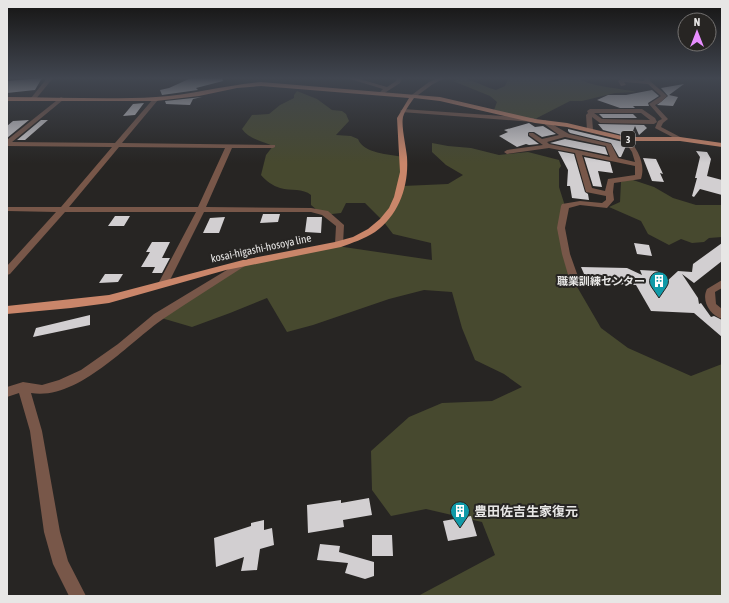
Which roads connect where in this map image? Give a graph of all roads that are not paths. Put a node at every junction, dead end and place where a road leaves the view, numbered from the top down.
1 (53, 106) edge
2 (150, 106) edge
3 (406, 106) edge
4 (474, 106) edge
5 (654, 106) edge
6 (403, 111) junction
7 (591, 113) junction
8 (535, 121) junction
9 (545, 122) junction
10 (590, 130) junction
11 (531, 134) dead end
12 (566, 135) junction
13 (626, 139) junction
14 (680, 139) junction
15 (541, 141) junction
16 (7, 144) edge
17 (118, 144) junction
18 (722, 145) edge
19 (229, 146) junction
20 (273, 146) dead end
21 (549, 146) junction
22 (507, 152) dead end
23 (578, 152) junction
24 (615, 160) junction
25 (639, 165) junction
26 (609, 194) junction
27 (7, 209) edge
28 (63, 209) junction
29 (201, 210) junction
30 (339, 244) junction
31 (245, 262) junction
32 (7, 272) edge
33 (722, 283) edge
34 (163, 284) junction
35 (576, 285) dead end
36 (7, 310) edge
37 (722, 315) edge
38 (23, 387) junction
39 (7, 392) edge
40 (78, 596) edge

1 - 16 street
2 - 17 street
3 - 6 main road, kosai-higashi-hosoya line
4 - 8 main road, 3
5 - 14 street
6 - 8 street
6 - 30 main road, kosai-higashi-hosoya line
7 - 7 street
7 - 10 street
8 - 9 main road, 3
9 - 10 main road, 3
9 - 12 street
10 - 13 main road, 3
11 - 15 street
12 - 15 street
12 - 24 street
13 - 14 main road, 3
13 - 25 street
14 - 18 main road, 3
15 - 21 street
16 - 17 street
17 - 19 street
17 - 28 street
19 - 20 street
19 - 29 street
21 - 22 street
21 - 23 street
23 - 24 street
23 - 26 street
24 - 25 street
25 - 26 street
26 - 35 street
27 - 28 street
28 - 29 street
28 - 32 street
29 - 30 street
29 - 34 street
30 - 31 main road, kosai-higashi-hosoya line
31 - 34 main road, kosai-higashi-hosoya line
31 - 38 street
33 - 37 street
34 - 36 main road, kosai-higashi-hosoya line
38 - 39 street
38 - 40 street

